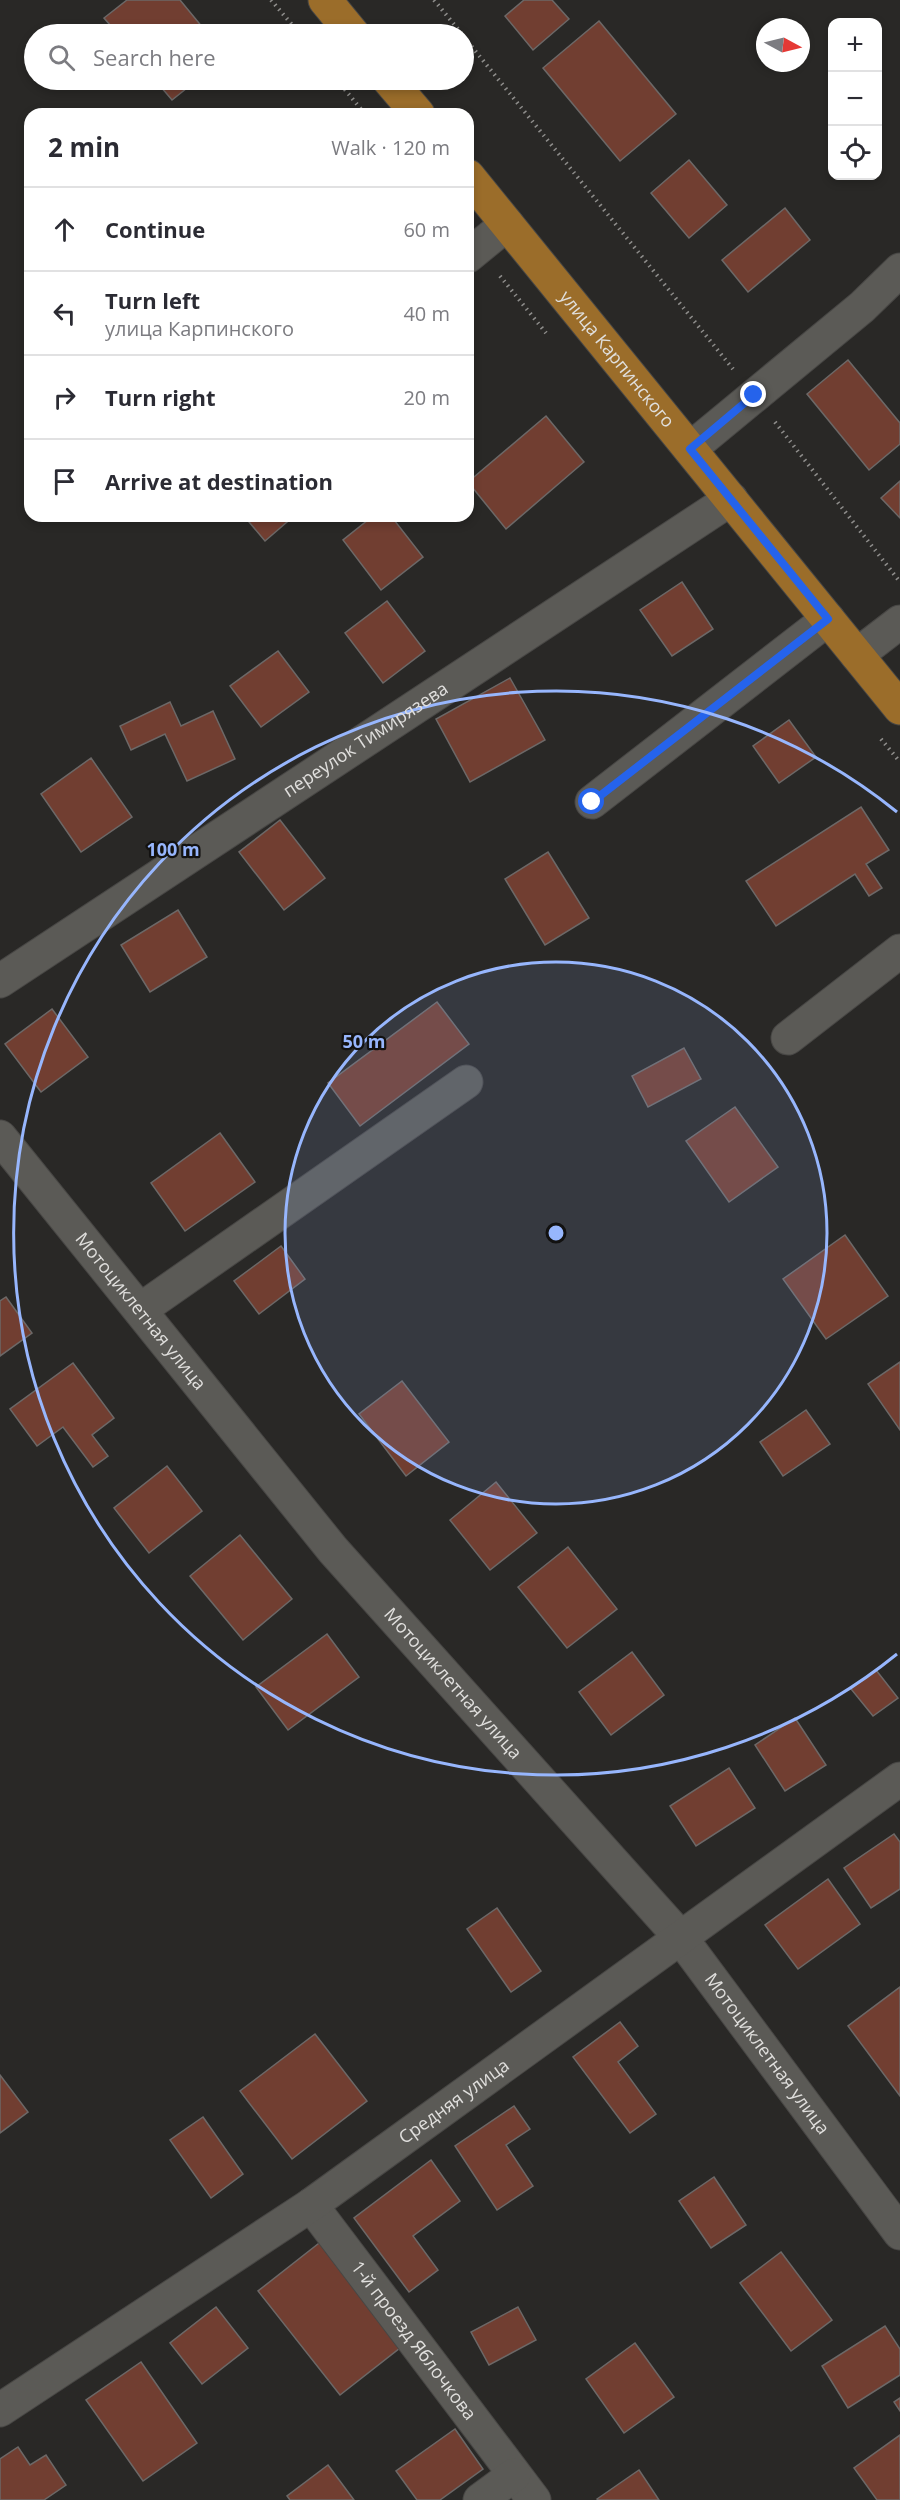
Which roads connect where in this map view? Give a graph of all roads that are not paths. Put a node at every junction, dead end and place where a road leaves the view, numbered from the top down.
1 (333, 3) edge
2 (347, 24) edge
3 (397, 90) edge
4 (412, 108) edge
5 (474, 183) edge
6 (507, 224) junction
7 (474, 251) edge
8 (900, 270) edge
9 (690, 449) junction
10 (731, 499) junction
11 (828, 619) junction
12 (900, 622) edge
13 (857, 655) junction
14 (900, 708) edge
15 (592, 802) dead end
16 (900, 951) edge
17 (0, 981) edge
18 (789, 1038) dead end
19 (466, 1082) dead end
20 (0, 1137) edge
21 (140, 1310) junction
22 (900, 1779) edge
23 (681, 1938) junction
24 (311, 2205) junction
25 (900, 2233) edge
26 (0, 2410) edge
27 (514, 2475) junction
28 (480, 2500) edge
29 (534, 2500) edge

1 - 2 main road
3 - 4 main road
5 - 6 main road, улица Карпинского
6 - 7 street
6 - 9 main road, улица Карпинского
8 - 9 street
9 - 10 main road, улица Карпинского
10 - 11 main road, улица Карпинского
10 - 17 street, переулок Тимирязева
11 - 13 main road, улица Карпинского
11 - 15 street
12 - 13 street
13 - 14 main road, улица Карпинского
16 - 18 street
19 - 21 street
20 - 21 street, Мотоциклетная улица
21 - 23 street, Мотоциклетная улица
22 - 23 street, Средняя улица
23 - 24 street, Средняя улица
23 - 25 street, Мотоциклетная улица
24 - 26 street, Средняя улица
24 - 27 street, 1-й проезд Яблочкова
27 - 28 street
27 - 29 street, 1-й проезд Яблочкова

